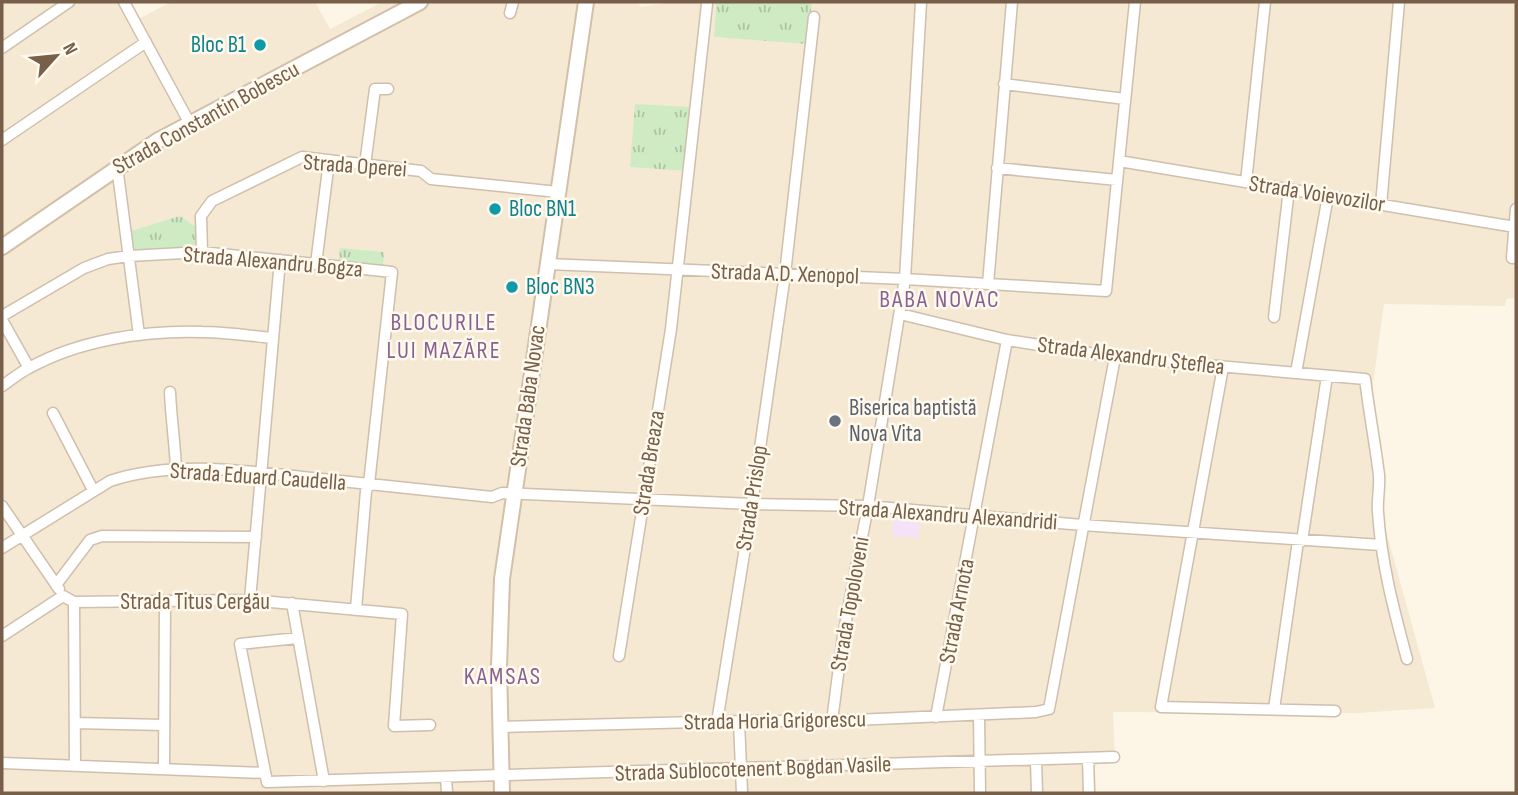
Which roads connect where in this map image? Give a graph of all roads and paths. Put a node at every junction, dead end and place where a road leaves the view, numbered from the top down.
1 (69, 2) edge
2 (124, 2) edge
3 (420, 2) edge
4 (513, 2) edge
5 (586, 2) edge
6 (921, 2) edge
7 (1012, 2) edge
8 (1136, 2) edge
9 (1265, 2) edge
10 (1399, 2) edge
11 (707, 4) dead end
12 (510, 13) dead end
13 (814, 17) dead end
14 (146, 43) junction
15 (2, 48) edge
16 (1004, 84) junction
17 (388, 89) dead end
18 (1125, 99) junction
19 (189, 122) junction
20 (2, 140) edge
21 (329, 161) junction
22 (1119, 161) junction
23 (365, 164) junction
24 (117, 166) junction
25 (997, 168) junction
26 (1117, 180) junction
27 (1246, 182) junction
28 (1289, 190) junction
29 (558, 192) junction
30 (1328, 196) junction
31 (1381, 205) junction
32 (1516, 209) edge
33 (1515, 227) edge
34 (2, 247) edge
35 (202, 252) junction
36 (129, 256) junction
37 (1514, 258) edge
38 (280, 260) junction
39 (316, 264) junction
40 (548, 264) junction
41 (678, 269) junction
42 (785, 274) junction
43 (905, 279) junction
44 (988, 284) junction
45 (900, 314) junction
46 (1274, 317) dead end
47 (2, 318) edge
48 (139, 335) junction
49 (273, 338) junction
50 (1007, 340) junction
51 (1115, 357) junction
52 (1223, 367) junction
53 (29, 368) junction
54 (1296, 373) junction
55 (1327, 376) junction
56 (2, 386) edge
57 (170, 392) dead end
58 (53, 414) dead end
59 (176, 469) junction
60 (261, 473) junction
61 (369, 484) junction
62 (93, 490) junction
63 (643, 499) junction
64 (513, 500) junction
65 (752, 504) junction
66 (2, 506) edge
67 (868, 506) junction
68 (975, 515) junction
69 (1082, 525) junction
70 (1193, 532) junction
71 (22, 535) junction
72 (256, 537) junction
73 (1300, 541) junction
74 (1381, 545) junction
75 (2, 548) edge
76 (56, 585) junction
77 (63, 596) junction
78 (250, 600) junction
79 (165, 601) junction
80 (74, 602) junction
81 (292, 603) junction
82 (356, 609) junction
83 (2, 636) edge
84 (298, 638) junction
85 (619, 656) dead end
86 (1407, 659) dead end
87 (1275, 709) junction
88 (1335, 711) dead end
89 (979, 715) junction
90 (936, 717) junction
91 (739, 721) junction
92 (832, 721) junction
93 (717, 722) junction
94 (75, 723) junction
95 (430, 724) dead end
96 (164, 725) junction
97 (500, 727) junction
98 (1114, 757) dead end
99 (1088, 758) junction
100 (1036, 760) junction
101 (979, 761) junction
102 (2, 763) edge
103 (75, 766) junction
104 (164, 769) junction
105 (741, 769) junction
106 (502, 777) junction
107 (266, 778) junction
108 (446, 778) junction
109 (324, 781) junction
110 (447, 793) edge
111 (502, 793) edge
112 (742, 793) edge
113 (980, 793) edge
114 (1037, 793) edge
115 (1089, 793) edge

1 - 15 street
2 - 14 street
3 - 19 main road, Strada Constantin Bobescu
4 - 12 street
5 - 29 main road, Strada Baba Novac
6 - 43 street, Strada Topoloveni
7 - 16 street
8 - 18 street
9 - 27 street
10 - 31 street
11 - 41 street, Strada Breaza
13 - 42 street, Strada Prislop
14 - 19 street
14 - 20 street
16 - 18 street
16 - 25 street
17 - 23 street
18 - 22 street
19 - 24 main road, Strada Constantin Bobescu
21 - 23 street, Strada Operei
21 - 35 street, Strada Operei
21 - 39 street
22 - 26 street
22 - 27 street, Strada Voievozilor
23 - 29 street, Strada Operei
24 - 34 main road, Strada Constantin Bobescu
24 - 36 street
25 - 26 street
25 - 44 street
26 - 44 street, Strada A.D. Xenopol
27 - 28 street, Strada Voievozilor
28 - 30 street, Strada Voievozilor
28 - 46 street
29 - 40 main road, Strada Baba Novac
30 - 31 street, Strada Voievozilor
30 - 54 street
31 - 33 street, Strada Voievozilor
32 - 33 street
33 - 37 street
35 - 36 street, Strada Alexandru Bogza
35 - 38 street, Strada Alexandru Bogza
36 - 47 street, Strada Alexandru Bogza
36 - 48 street
38 - 39 street, Strada Alexandru Bogza
38 - 49 street
39 - 61 street, Strada Alexandru Bogza
40 - 41 street, Strada A.D. Xenopol
40 - 64 main road, Strada Baba Novac
41 - 42 street, Strada A.D. Xenopol
41 - 63 street, Strada Breaza
42 - 43 street, Strada A.D. Xenopol
42 - 65 street, Strada Prislop
43 - 44 street, Strada A.D. Xenopol
43 - 45 street, Strada Topoloveni
45 - 50 street, Strada Alexandru Șteflea
45 - 67 street, Strada Topoloveni
47 - 53 street
48 - 49 street
48 - 53 street
49 - 60 street
50 - 51 street, Strada Alexandru Șteflea
50 - 68 street, Strada Arnota
51 - 52 street, Strada Alexandru Șteflea
51 - 69 street
52 - 54 street, Strada Alexandru Șteflea
52 - 70 street
53 - 56 street
54 - 55 street, Strada Alexandru Șteflea
55 - 73 street
55 - 74 street, Strada Alexandru Șteflea
57 - 59 street
58 - 62 street
59 - 60 street, Strada Eduard Caudella
59 - 62 street, Strada Eduard Caudella
60 - 61 street, Strada Eduard Caudella
60 - 72 street
61 - 64 street, Strada Eduard Caudella
61 - 82 street
62 - 71 street, Strada Eduard Caudella
63 - 64 street, Strada Alexandru Alexandridi
63 - 65 street, Strada Alexandru Alexandridi
63 - 85 street, Strada Breaza
64 - 97 main road, Strada Baba Novac
65 - 67 street, Strada Alexandru Alexandridi
65 - 93 street, Strada Prislop
66 - 71 street
67 - 68 street, Strada Alexandru Alexandridi
67 - 92 street, Strada Topoloveni
68 - 69 street, Strada Alexandru Alexandridi
68 - 90 street, Strada Arnota
69 - 70 street, Strada Alexandru Alexandridi
69 - 89 street, Strada Horia Grigorescu
70 - 73 street, Strada Alexandru Alexandridi
70 - 87 street
71 - 75 street, Strada Eduard Caudella
71 - 76 street
72 - 76 street
72 - 78 street
73 - 74 street, Strada Alexandru Alexandridi
73 - 87 street
74 - 86 street
76 - 77 street
77 - 80 street, Strada Titus Cergău
77 - 83 street
78 - 79 street, Strada Titus Cergău
78 - 81 street, Strada Titus Cergău
79 - 80 street, Strada Titus Cergău
79 - 96 street
80 - 94 street
81 - 82 street, Strada Titus Cergău
81 - 84 street
82 - 95 street, Strada Titus Cergău
84 - 107 street
84 - 109 street
87 - 88 street
89 - 90 street, Strada Horia Grigorescu
89 - 101 street
90 - 92 street, Strada Horia Grigorescu
91 - 92 street, Strada Horia Grigorescu
91 - 93 street, Strada Horia Grigorescu
91 - 105 street
93 - 97 street, Strada Horia Grigorescu
94 - 96 street
94 - 103 street
96 - 104 street
97 - 106 main road, Strada Baba Novac
98 - 99 street, Strada Sublocotenent Bogdan Vasile
99 - 100 street, Strada Sublocotenent Bogdan Vasile
99 - 115 street
100 - 101 street, Strada Sublocotenent Bogdan Vasile
100 - 114 street
101 - 105 street, Strada Sublocotenent Bogdan Vasile
101 - 113 street
102 - 103 street, Strada Sublocotenent Bogdan Vasile
103 - 104 street, Strada Sublocotenent Bogdan Vasile
104 - 107 street, Strada Sublocotenent Bogdan Vasile
105 - 106 street, Strada Sublocotenent Bogdan Vasile
105 - 112 street
106 - 108 street, Strada Sublocotenent Bogdan Vasile
106 - 111 main road, Strada Baba Novac
107 - 109 street, Strada Sublocotenent Bogdan Vasile
108 - 109 street, Strada Sublocotenent Bogdan Vasile
108 - 110 street

